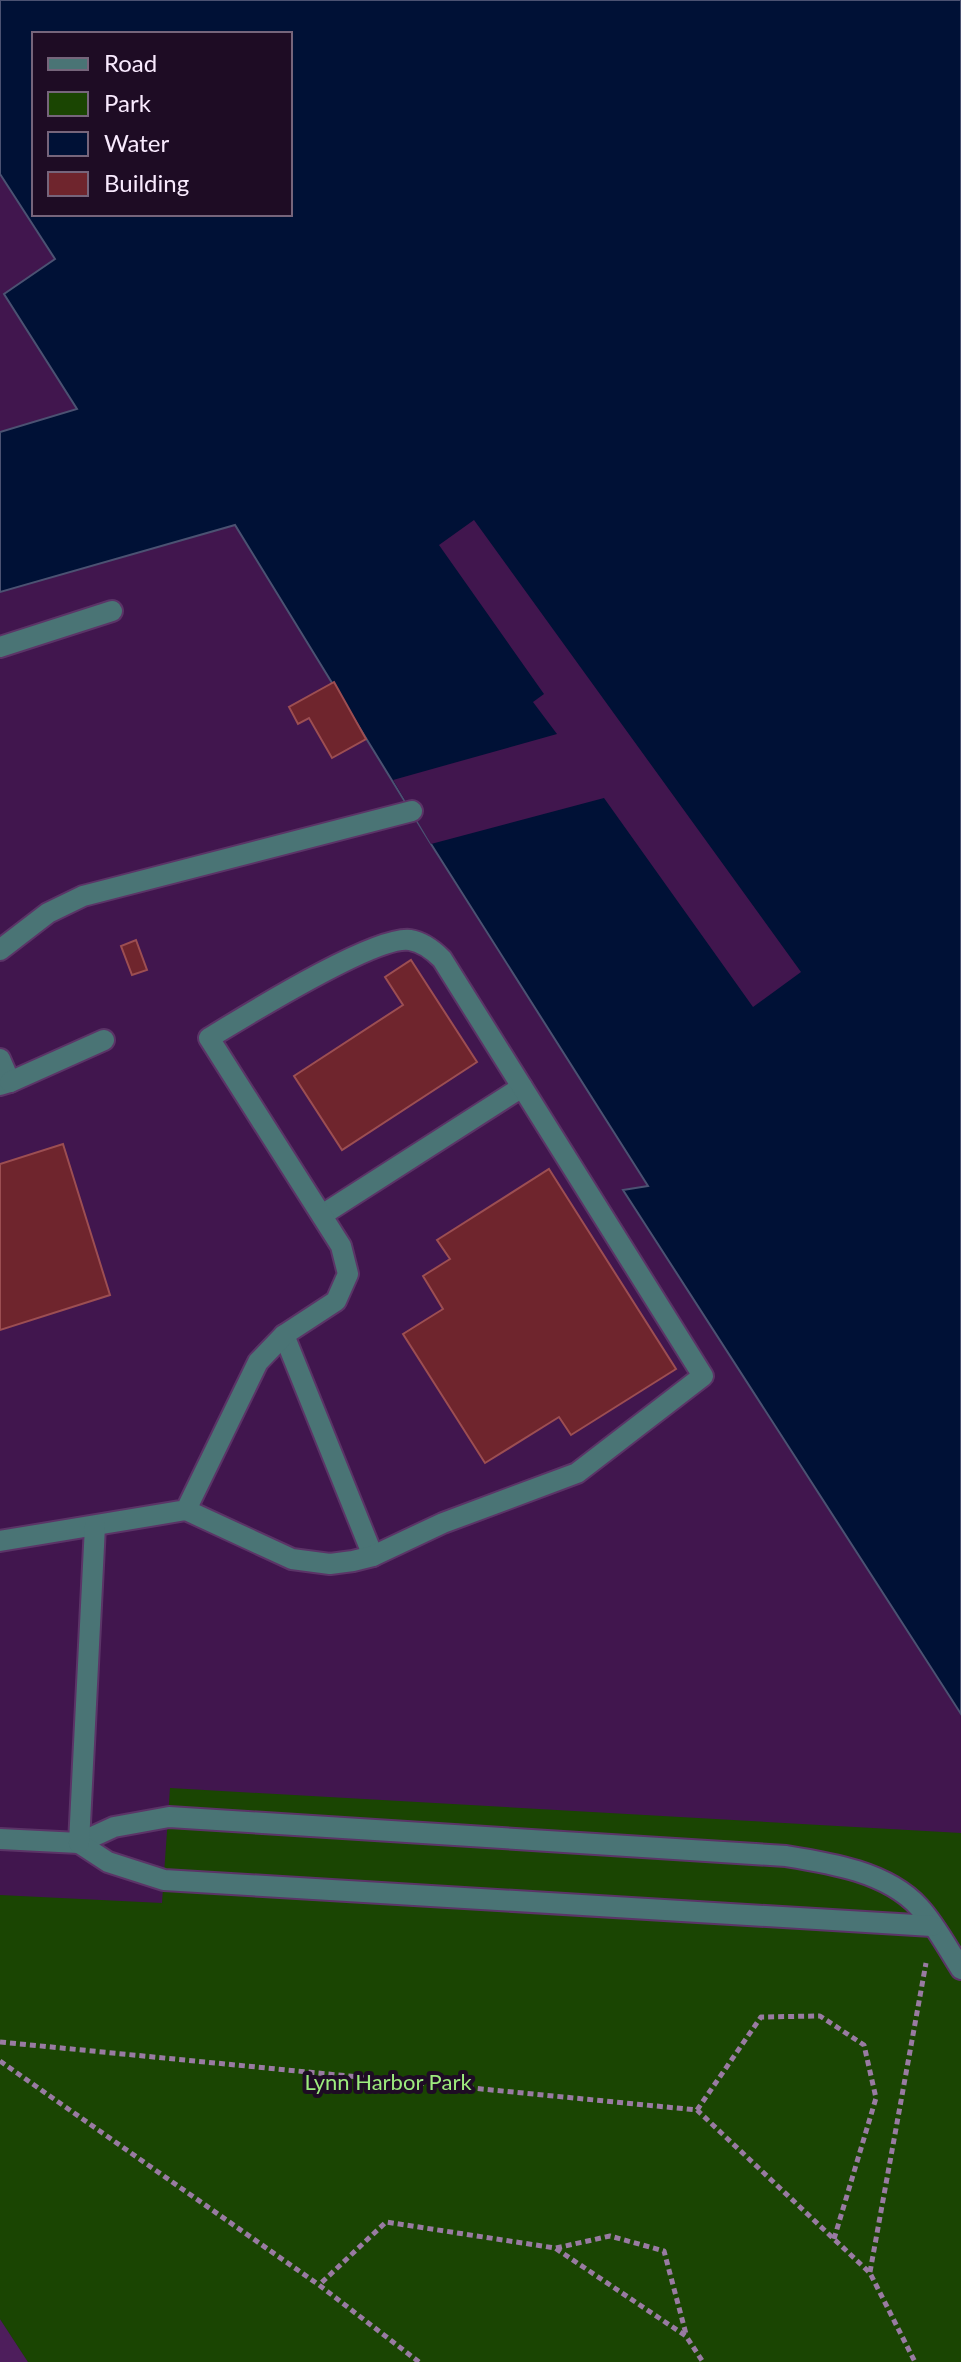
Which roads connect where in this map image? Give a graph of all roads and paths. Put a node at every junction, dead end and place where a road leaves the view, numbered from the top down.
1 (112, 611) dead end
2 (0, 647) edge
3 (412, 811) dead end
4 (1, 943) edge
5 (104, 1040) dead end
6 (0, 1059) edge
7 (5, 1084) edge
8 (522, 1087) junction
9 (322, 1215) junction
10 (284, 1335) junction
11 (186, 1510) junction
12 (95, 1526) junction
13 (0, 1541) edge
14 (373, 1556) junction
15 (0, 1839) edge
16 (79, 1843) junction
17 (932, 1926) junction
18 (961, 1969) edge
19 (0, 2042) edge
20 (0, 2061) edge
21 (697, 2110) junction
22 (834, 2239) junction
23 (555, 2248) junction
24 (870, 2273) junction
25 (319, 2285) junction
26 (686, 2336) junction
27 (419, 2362) edge
28 (703, 2362) edge
29 (915, 2362) edge

1 - 2 street
3 - 4 street
5 - 7 street
6 - 7 street
8 - 9 street
8 - 9 street
8 - 14 street
9 - 10 street
10 - 11 street
10 - 14 street
11 - 12 street
11 - 14 street
12 - 13 street
12 - 16 street
15 - 16 street
16 - 17 street
16 - 17 street
17 - 18 street
17 - 24 path
19 - 21 path
20 - 25 path
21 - 22 path
21 - 22 path
22 - 24 path
23 - 25 path
23 - 26 path
23 - 26 path
24 - 29 path
25 - 27 path
26 - 28 path

